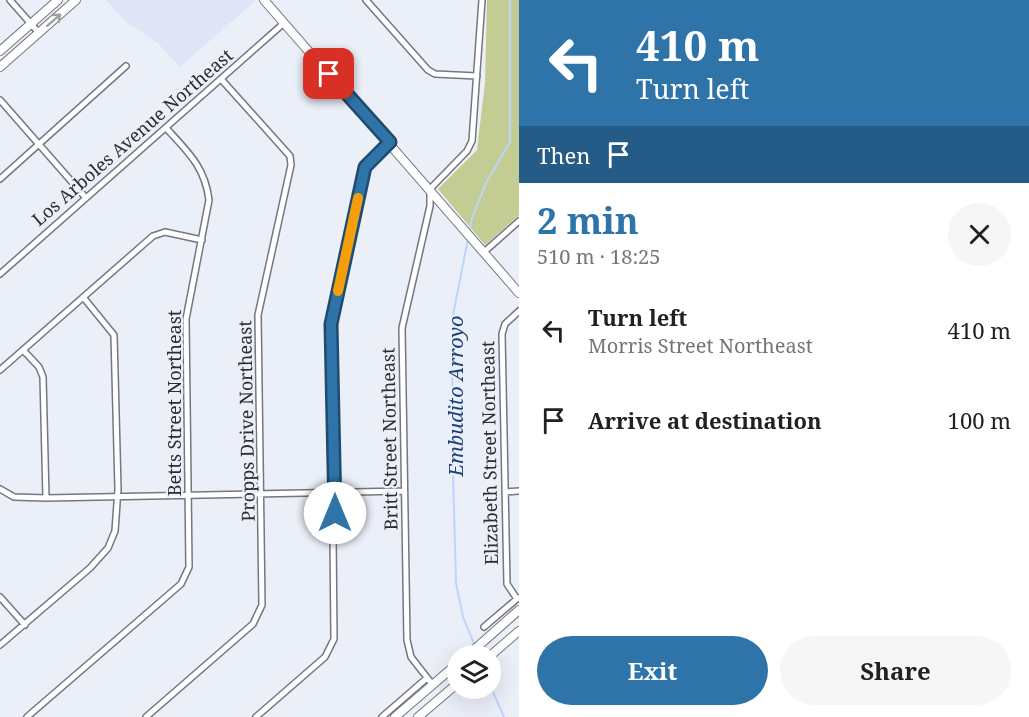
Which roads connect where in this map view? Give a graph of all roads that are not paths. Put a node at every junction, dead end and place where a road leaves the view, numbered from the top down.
1 (10, 0) edge
2 (58, 0) edge
3 (76, 0) edge
4 (264, 0) edge
5 (366, 0) edge
6 (482, 0) edge
7 (284, 23) junction
8 (30, 24) junction
9 (39, 33) junction
10 (0, 51) edge
11 (126, 66) dead end
12 (0, 67) edge
13 (477, 76) junction
14 (221, 79) junction
15 (0, 100) edge
16 (166, 128) junction
17 (390, 142) junction
18 (40, 145) junction
19 (0, 179) edge
20 (430, 189) junction
21 (86, 198) junction
22 (519, 221) edge
23 (202, 240) junction
24 (484, 252) junction
25 (0, 274) edge
26 (519, 293) edge
27 (83, 297) junction
28 (519, 311) edge
29 (23, 350) junction
30 (0, 370) edge
31 (0, 489) edge
32 (405, 491) junction
33 (519, 491) edge
34 (335, 492) junction
35 (505, 492) junction
36 (262, 494) junction
37 (189, 495) junction
38 (118, 497) junction
39 (46, 498) junction
40 (0, 597) edge
41 (518, 598) edge
42 (518, 614) edge
43 (25, 625) junction
44 (484, 627) dead end
45 (519, 631) edge
46 (0, 645) edge
47 (479, 645) edge
48 (501, 646) edge
49 (447, 670) edge
50 (430, 681) junction
51 (447, 692) edge
52 (27, 717) edge
53 (146, 717) edge
54 (256, 717) edge
55 (382, 717) edge
56 (395, 717) edge
57 (418, 717) edge

1 - 8 street
2 - 8 main road
9 -> 3 main road
4 - 7 main road
5 - 13 street
6 - 13 street
7 - 14 street, Los Arboles Avenue Northeast
7 - 17 main road
8 - 9 street
8 - 10 main road
9 - 12 main road
11 - 18 street
13 - 20 street
14 - 16 street, Los Arboles Avenue Northeast
14 - 36 street, Propps Drive Northeast
15 - 18 street
16 - 21 street, Los Arboles Avenue Northeast
16 - 23 street, Betts Street Northeast
17 - 20 main road
17 - 34 street
18 - 19 street
18 - 21 street
20 - 24 main road
20 - 32 street, Britt Street Northeast
21 - 25 street, Los Arboles Avenue Northeast
22 - 24 street
23 - 27 street
23 - 37 street, Betts Street Northeast
24 - 26 main road
27 - 29 street
27 - 38 street
28 - 35 street, Elizabeth Street Northeast
29 - 30 street
29 - 39 street
31 - 39 street
32 - 34 street
32 - 50 street, Britt Street Northeast
33 - 35 street
34 - 36 street
34 - 54 street
35 - 41 street, Elizabeth Street Northeast
36 - 37 street
36 - 53 street, Propps Drive Northeast
37 - 38 street
37 - 52 street, Betts Street Northeast
38 - 39 street
38 - 43 street
40 - 43 street
41 - 44 street
42 - 47 main road
43 - 46 street
45 - 48 main road
49 - 50 main road
50 - 55 street
50 - 56 main road
51 - 57 main road

